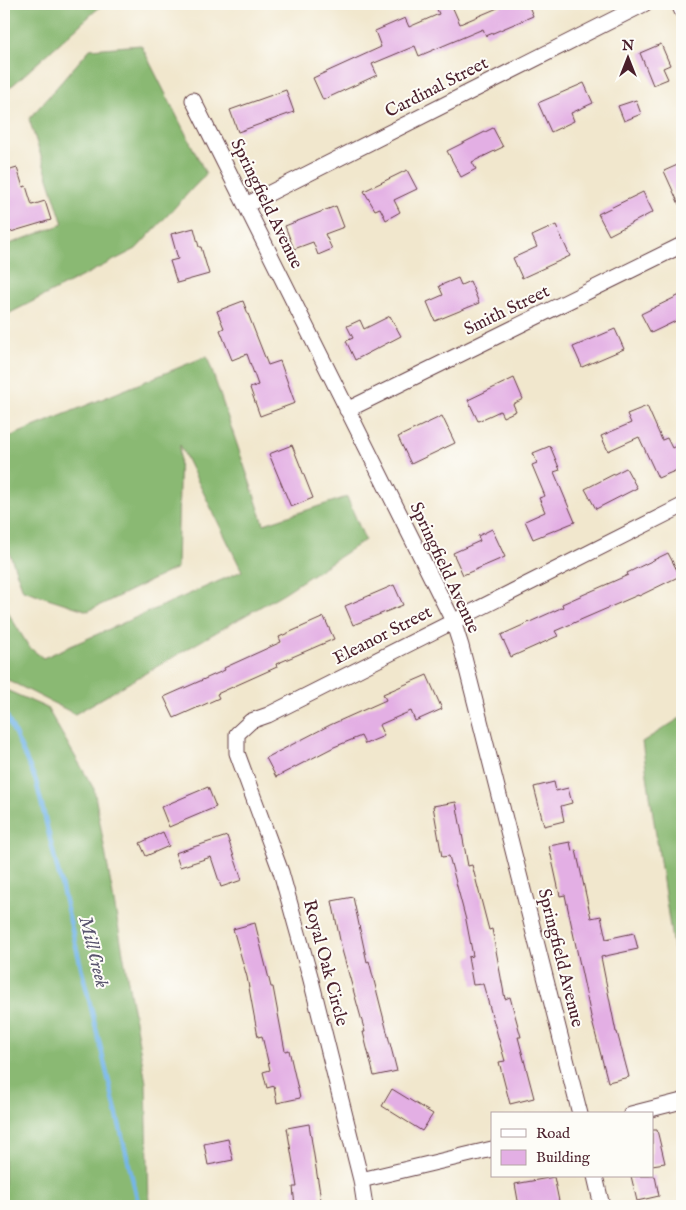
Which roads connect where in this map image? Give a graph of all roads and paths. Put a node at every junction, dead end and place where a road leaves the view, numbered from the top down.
1 (644, 4) edge
2 (679, 4) edge
3 (682, 11) edge
4 (193, 100) dead end
5 (246, 205) junction
6 (682, 245) edge
7 (347, 410) junction
8 (682, 506) edge
9 (452, 621) junction
10 (237, 734) joint
11 (682, 1101) edge
12 (579, 1112) edge
13 (640, 1112) edge
14 (491, 1149) edge
15 (595, 1178) edge
16 (361, 1180) junction
17 (365, 1206) edge
18 (602, 1206) edge

1 - 5 street, Cardinal Street
2 - 3 street
4 - 5 street, Springfield Avenue
5 - 7 street, Springfield Avenue
6 - 7 street, Smith Street
7 - 9 street, Springfield Avenue
8 - 9 street, Eleanor Street
9 - 10 street, Eleanor Street
9 - 12 street, Springfield Avenue
10 - 16 street, Royal Oak Circle
11 - 13 street
14 - 16 street
15 - 18 street
16 - 17 street, Royal Oak Circle

